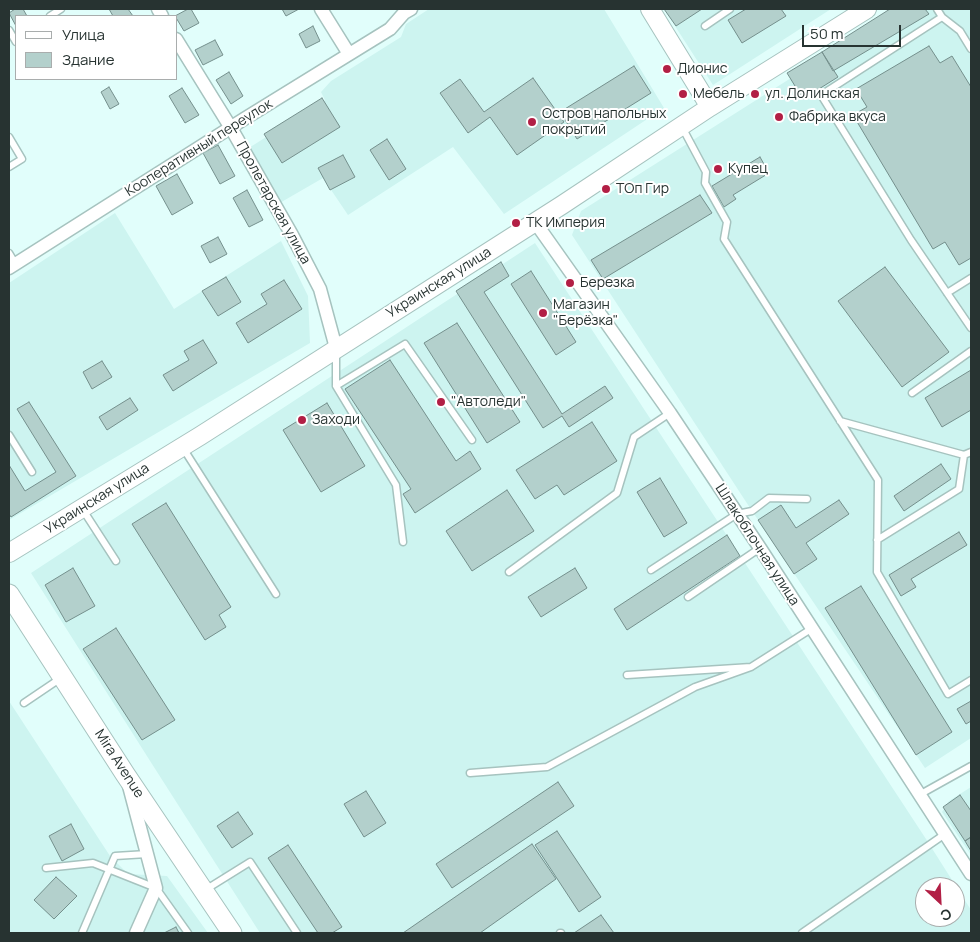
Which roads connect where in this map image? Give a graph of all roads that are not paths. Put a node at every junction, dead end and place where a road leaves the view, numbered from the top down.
1 (321, 9) edge
2 (411, 9) edge
3 (650, 9) edge
4 (730, 9) edge
5 (867, 9) edge
6 (937, 9) edge
7 (942, 17) junction
8 (705, 26) dead end
9 (178, 42) edge
10 (971, 49) edge
11 (350, 54) junction
12 (710, 107) junction
13 (681, 126) junction
14 (231, 128) junction
15 (9, 137) edge
16 (9, 167) edge
17 (535, 222) junction
18 (11, 261) edge
19 (971, 278) edge
20 (948, 293) junction
21 (971, 328) edge
22 (336, 348) junction
23 (971, 351) edge
24 (336, 386) junction
25 (912, 393) dead end
26 (670, 413) junction
27 (840, 421) junction
28 (9, 435) edge
29 (472, 440) dead end
30 (182, 447) junction
31 (971, 452) edge
32 (964, 456) junction
33 (32, 472) dead end
34 (807, 499) dead end
35 (82, 508) junction
36 (737, 514) junction
37 (877, 540) junction
38 (403, 542) dead end
39 (760, 548) junction
40 (9, 553) edge
41 (116, 561) dead end
42 (651, 570) dead end
43 (509, 572) dead end
44 (9, 594) edge
45 (276, 594) dead end
46 (688, 597) dead end
47 (811, 629) junction
48 (750, 666) junction
49 (627, 674) dead end
50 (62, 677) junction
51 (971, 680) edge
52 (24, 703) dead end
53 (971, 766) edge
54 (470, 773) dead end
55 (126, 774) junction
56 (919, 795) junction
57 (945, 834) junction
58 (147, 854) junction
59 (46, 868) dead end
60 (110, 870) junction
61 (971, 874) edge
62 (156, 888) junction
63 (204, 891) junction
64 (82, 933) edge
65 (136, 933) edge
66 (188, 933) edge
67 (232, 933) edge
68 (297, 933) edge
69 (802, 933) edge

1 - 11 street
2 - 11 street, Кооперативный переулок
3 - 12 main road
4 - 8 lane
5 - 12 main road, Украинская улица
6 - 7 lane
7 - 10 lane
7 - 20 lane
9 - 14 street, Пролетарская улица
11 - 14 street, Кооперативный переулок
12 - 13 main road, Украинская улица
13 - 17 main road, Украинская улица
13 - 27 lane
14 - 18 street, Кооперативный переулок
14 - 22 street, Пролетарская улица
15 - 16 lane
17 - 22 main road, Украинская улица
17 - 26 street, Шлакоблочная улица
19 - 20 lane
20 - 21 lane
22 - 24 lane
22 - 30 main road, Украинская улица
23 - 25 lane
24 - 29 lane
24 - 38 lane
26 - 36 street, Шлакоблочная улица
26 - 43 lane
27 - 32 lane
27 - 37 lane
28 - 33 lane
30 - 35 main road, Украинская улица
30 - 45 lane
31 - 32 lane
32 - 37 lane
34 - 36 lane
35 - 40 main road, Украинская улица
35 - 41 lane
36 - 39 street, Шлакоблочная улица
36 - 42 lane
37 - 51 lane
39 - 46 lane
39 - 47 street, Шлакоблочная улица
44 - 50 main road, Mira Avenue
47 - 48 lane
47 - 56 street, Шлакоблочная улица
48 - 49 lane
48 - 54 lane
50 - 52 lane
50 - 55 main road, Mira Avenue
53 - 56 lane
55 - 58 street
55 - 63 main road, Mira Avenue
56 - 57 street, Шлакоблочная улица
57 - 61 street, Шлакоблочная улица
57 - 69 lane
58 - 60 lane
58 - 62 street
59 - 60 lane
60 - 62 lane
60 - 64 lane
62 - 65 street
62 - 66 lane
63 - 67 main road, Mira Avenue
63 - 68 lane

